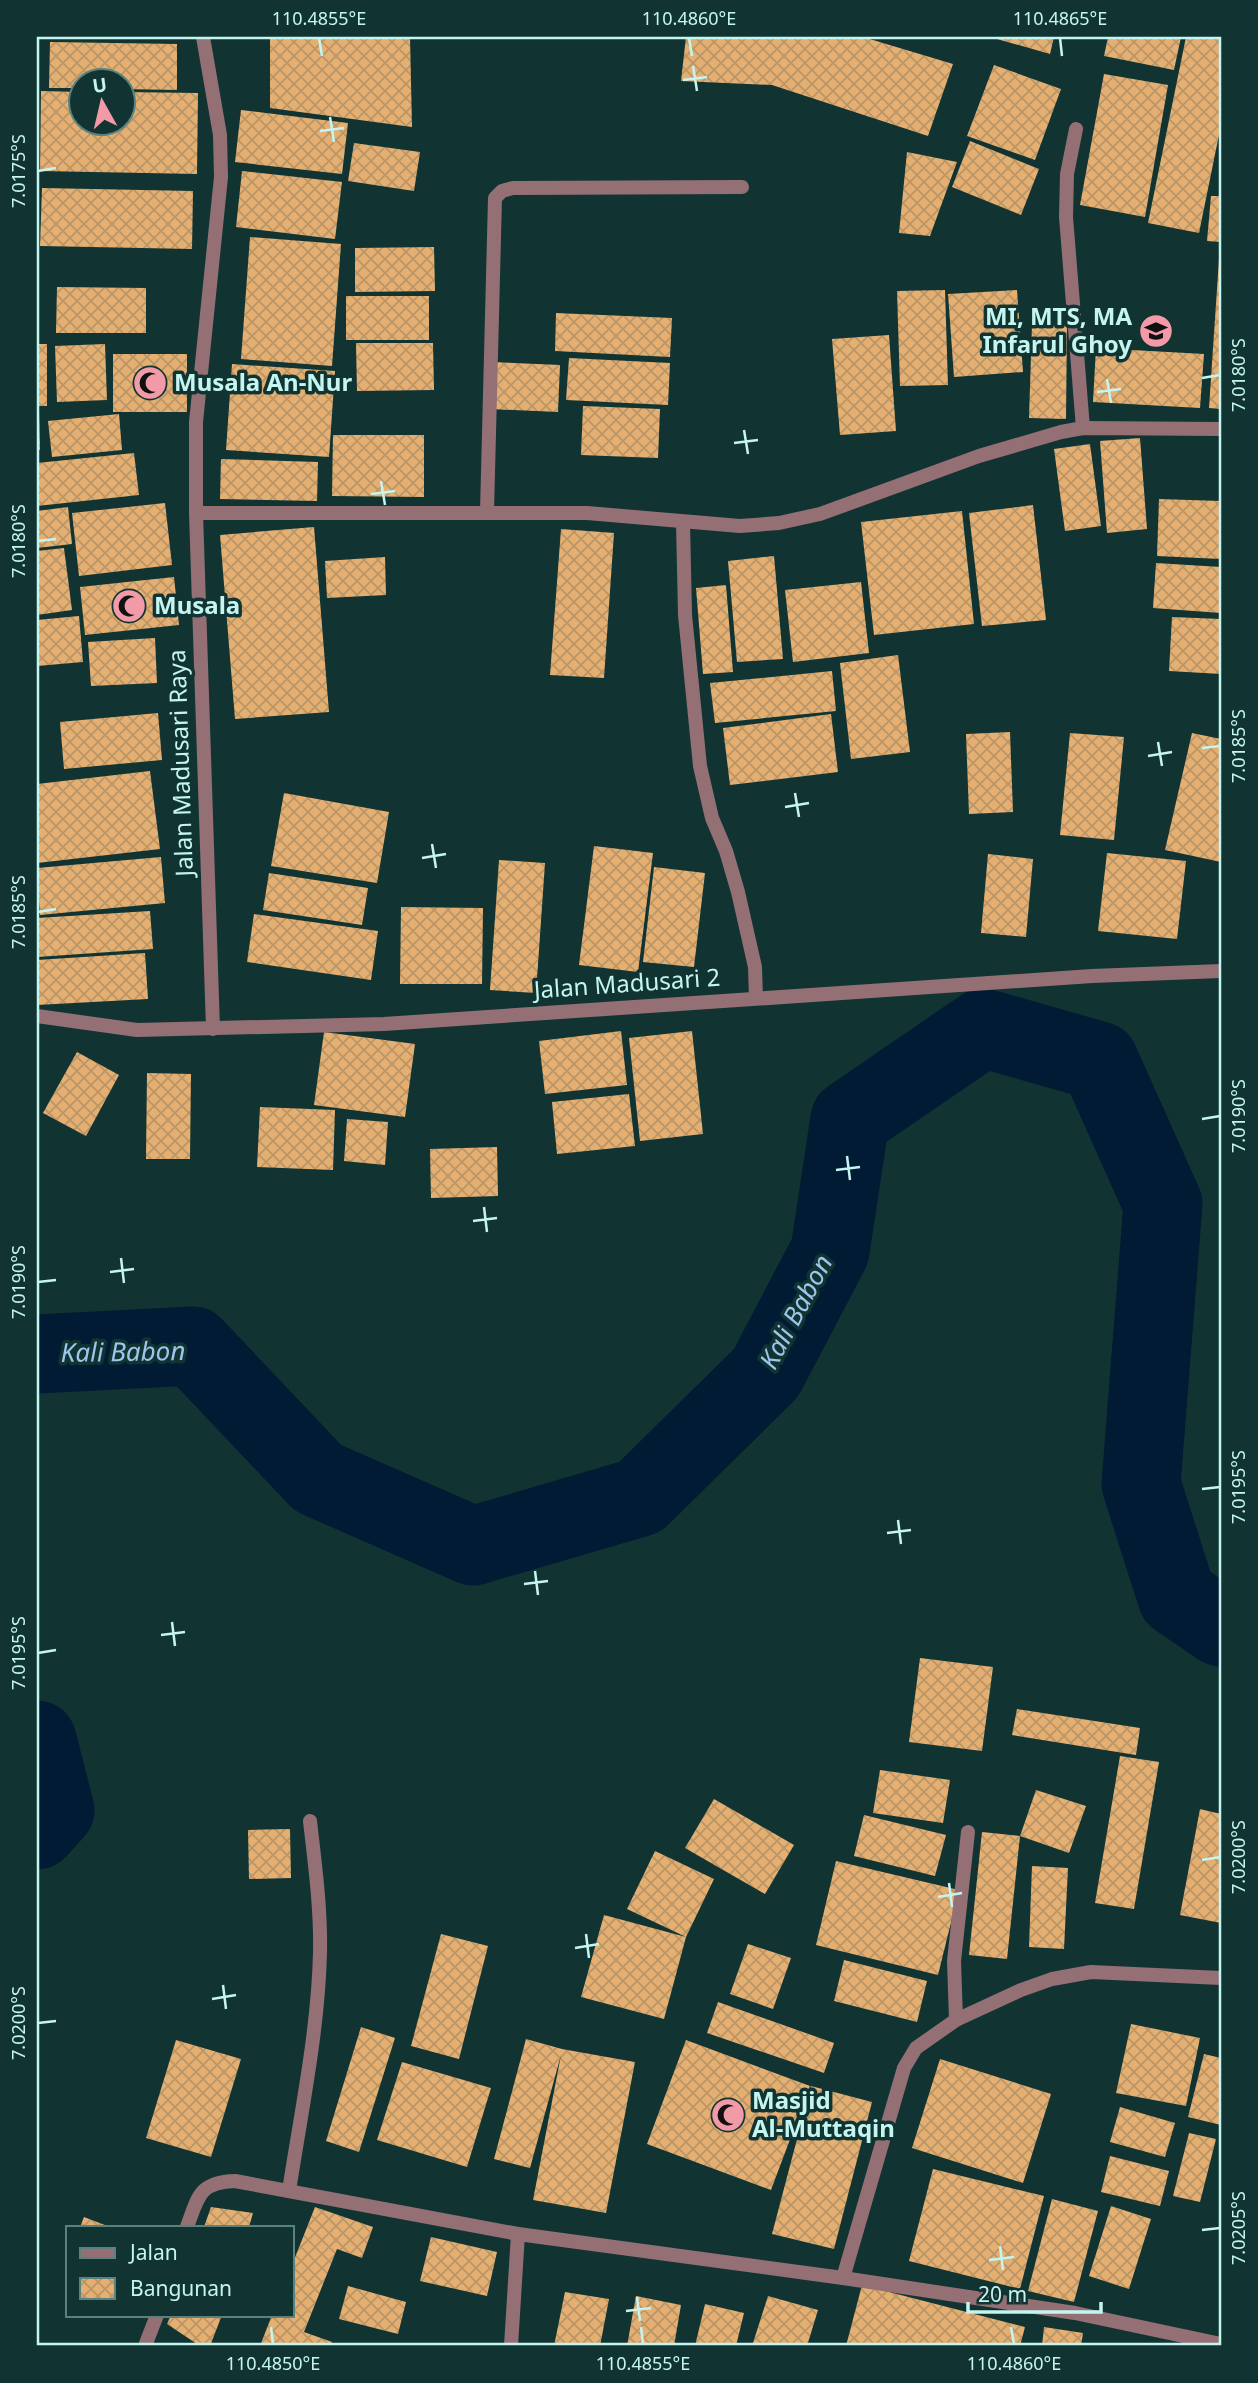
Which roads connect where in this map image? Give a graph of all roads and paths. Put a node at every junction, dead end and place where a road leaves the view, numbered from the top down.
1 (203, 37) edge
2 (1076, 129) dead end
3 (742, 187) dead end
4 (1083, 428) junction
5 (1221, 429) edge
6 (486, 512) junction
7 (196, 513) junction
8 (683, 522) junction
9 (1221, 971) edge
10 (756, 998) junction
11 (37, 1016) edge
12 (213, 1029) junction
13 (310, 1821) dead end
14 (968, 1832) dead end
15 (1221, 1978) edge
16 (956, 2020) junction
17 (289, 2191) junction
18 (187, 2226) edge
19 (518, 2234) junction
20 (843, 2278) junction
21 (156, 2316) edge
22 (1221, 2344) edge
23 (145, 2346) edge
24 (512, 2346) edge

1 - 7 street, Jalan Madusari Raya
2 - 4 street
3 - 6 street
4 - 5 street
4 - 8 street
6 - 7 street
6 - 8 street
7 - 12 street, Jalan Madusari Raya
8 - 10 street
9 - 10 street, Jalan Madusari 2
10 - 12 street, Jalan Madusari 2
11 - 12 street, Jalan Madusari 2
13 - 17 street
14 - 16 street
15 - 16 street
16 - 20 street
17 - 18 street
17 - 19 street
19 - 20 street
19 - 24 street
20 - 22 street
21 - 23 street

